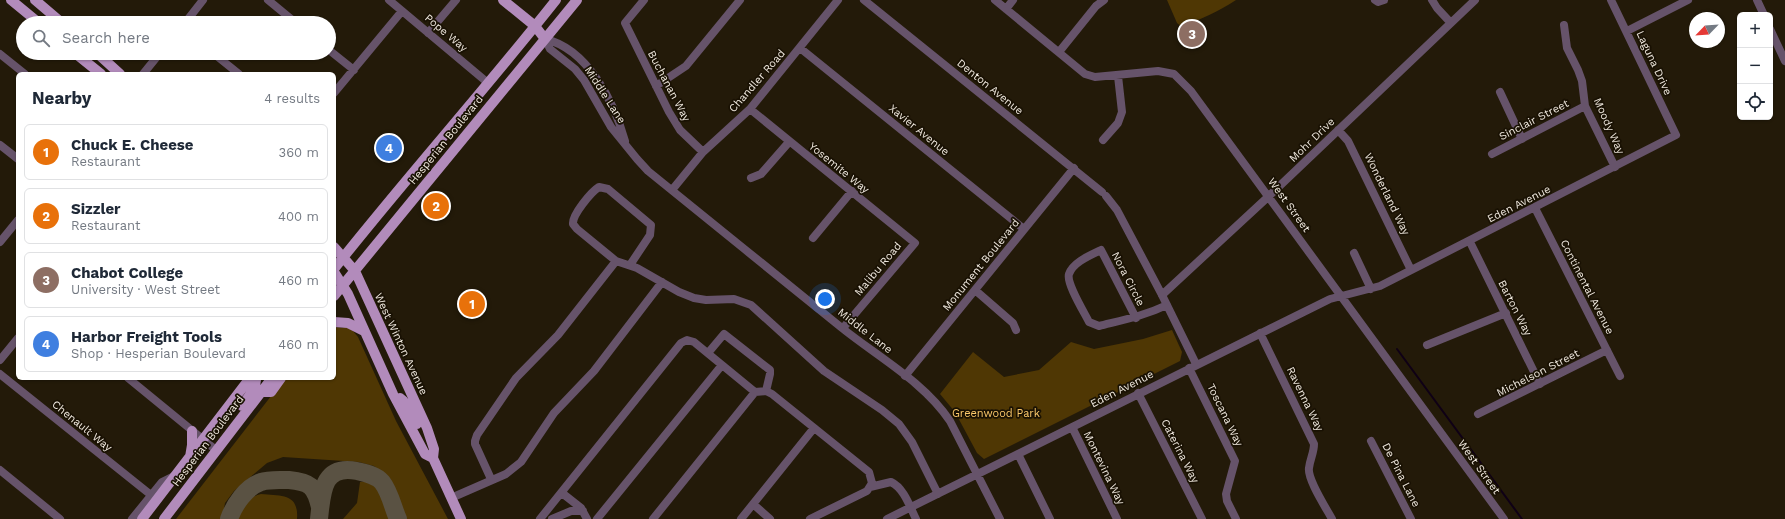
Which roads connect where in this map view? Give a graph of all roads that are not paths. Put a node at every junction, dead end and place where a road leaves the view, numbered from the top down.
1 (11, 0) edge
2 (35, 0) edge
3 (204, 0) edge
4 (268, 0) edge
5 (389, 0) edge
6 (456, 0) edge
7 (503, 0) edge
8 (556, 0) edge
9 (577, 0) edge
10 (644, 0) edge
11 (740, 0) edge
12 (838, 0) edge
13 (864, 0) edge
14 (995, 0) edge
15 (1013, 0) edge
16 (1104, 0) edge
17 (1375, 0) edge
18 (1384, 0) edge
19 (1432, 0) edge
20 (1475, 0) edge
21 (1611, 0) edge
22 (1688, 0) edge
23 (1757, 0) edge
24 (1006, 9) junction
25 (402, 11) junction
26 (1763, 12) edge
27 (30, 16) edge
28 (54, 16) edge
29 (191, 16) edge
30 (287, 16) edge
31 (1450, 22) junction
32 (1564, 25) dead end
33 (535, 26) junction
34 (1626, 31) junction
35 (428, 33) junction
36 (1773, 35) edge
37 (545, 39) junction
38 (800, 48) junction
39 (1059, 52) junction
40 (0, 54) edge
41 (336, 56) edge
42 (84, 60) edge
43 (105, 60) edge
44 (154, 60) edge
45 (222, 60) edge
46 (1785, 61) edge
47 (354, 70) junction
48 (22, 72) edge
49 (99, 72) edge
50 (118, 72) edge
51 (145, 72) edge
52 (237, 72) edge
53 (1118, 76) junction
54 (488, 83) junction
55 (656, 86) junction
56 (336, 92) edge
57 (1500, 92) dead end
58 (1585, 106) junction
59 (750, 109) junction
60 (1338, 130) junction
61 (1676, 135) joint
62 (1522, 139) junction
63 (1103, 140) dead end
64 (789, 142) junction
65 (625, 143) junction
66 (0, 145) edge
67 (703, 152) junction
68 (1492, 154) dead end
69 (16, 157) edge
70 (1615, 167) junction
71 (1074, 168) junction
72 (751, 178) dead end
73 (672, 190) junction
74 (852, 191) junction
75 (1269, 196) junction
76 (1535, 208) junction
77 (16, 222) edge
78 (1024, 229) junction
79 (813, 238) dead end
80 (0, 242) edge
81 (1470, 242) junction
82 (915, 243) joint
83 (336, 249) edge
84 (1354, 252) dead end
85 (344, 256) junction
86 (616, 261) junction
87 (630, 265) junction
88 (336, 266) edge
89 (1412, 270) junction
90 (355, 271) junction
91 (336, 275) edge
92 (662, 282) junction
93 (343, 285) junction
94 (1371, 289) junction
95 (974, 290) junction
96 (336, 294) edge
97 (1162, 295) junction
98 (1341, 296) junction
99 (1167, 305) junction
100 (1506, 314) junction
101 (1136, 318) junction
102 (336, 322) edge
103 (843, 328) junction
104 (1016, 330) dead end
105 (364, 331) junction
106 (1260, 334) junction
107 (16, 340) edge
108 (1427, 345) dead end
109 (1607, 350) junction
110 (708, 353) junction
111 (0, 360) edge
112 (722, 365) junction
113 (1193, 366) junction
114 (0, 374) edge
115 (905, 376) junction
116 (1620, 376) dead end
117 (130, 380) edge
118 (249, 380) edge
119 (257, 380) edge
120 (270, 380) edge
121 (280, 380) edge
122 (1540, 384) junction
123 (766, 391) junction
124 (261, 392) junction
125 (755, 392) junction
126 (1138, 393) junction
127 (393, 394) junction
128 (1478, 414) dead end
129 (234, 427) junction
130 (1072, 427) junction
131 (427, 428) junction
132 (814, 428) junction
133 (192, 431) junction
134 (204, 440) junction
135 (1371, 441) dead end
136 (216, 450) junction
137 (1018, 454) junction
138 (433, 458) junction
139 (189, 459) junction
140 (0, 470) edge
141 (178, 473) junction
142 (977, 474) junction
143 (491, 479) junction
144 (870, 487) junction
145 (562, 493) junction
146 (938, 494) junction
147 (151, 495) junction
148 (451, 498) junction
149 (753, 504) junction
150 (910, 508) junction
151 (583, 511) junction
152 (1502, 518) edge
153 (60, 519) edge
154 (132, 519) edge
155 (142, 519) edge
156 (164, 519) edge
157 (461, 519) edge
158 (540, 519) edge
159 (552, 519) edge
160 (587, 519) edge
161 (597, 519) edge
162 (653, 519) edge
163 (741, 519) edge
164 (770, 519) edge
165 (810, 519) edge
166 (887, 519) edge
167 (916, 519) edge
168 (1000, 519) edge
169 (1050, 519) edge
170 (1117, 519) edge
171 (1202, 519) edge
172 (1236, 519) edge
173 (1332, 519) edge
174 (1411, 519) edge

1 - 27 main road
2 - 28 main road
3 - 29 street
4 - 30 street
5 - 25 street, Pope Way
6 - 35 street
7 - 33 main road
8 - 33 main road, Hesperian Boulevard
9 - 37 main road, Hesperian Boulevard
10 - 55 street, Buchanan Way
11 - 55 street
12 - 38 street, Chandler Road
13 - 71 street, Denton Avenue
14 - 24 street, West Street
15 - 24 street
16 - 39 street
17 - 18 street
19 - 31 street
20 - 31 street, Mohr Drive
21 - 34 street, Laguna Drive
22 - 34 street
23 - 26 street
24 - 39 street, West Street
25 - 35 street, Pope Way
25 - 47 street
31 - 60 street, Mohr Drive
32 - 58 street, Moody Way
33 - 37 main road
33 - 54 main road, Hesperian Boulevard
34 - 61 street, Laguna Drive
35 - 54 street, Pope Way
36 - 46 street
37 - 65 street, Middle Lane
37 - 65 street, Middle Lane
37 - 90 main road, Hesperian Boulevard
38 - 59 street, Chandler Road
38 - 78 street, Xavier Avenue
39 - 53 street, West Street
40 - 48 street
41 - 47 street
42 - 49 main road
43 - 50 main road
44 - 51 street
45 - 52 street
47 - 56 street
53 - 63 street
53 - 75 street, West Street
54 - 85 main road, Hesperian Boulevard
55 - 67 street, Buchanan Way
57 - 62 street
58 - 62 street, Sinclair Street
58 - 70 street, Moody Way
59 - 64 street, Yosemite Way
59 - 67 street, Chandler Road
60 - 75 street, Mohr Drive
60 - 89 street, Wonderland Way
61 - 70 street, Eden Avenue
62 - 68 street, Sinclair Street
64 - 72 street
64 - 74 street, Yosemite Way
65 - 73 street, Middle Lane
66 - 69 street
67 - 73 street, Chandler Road
70 - 76 street, Eden Avenue
71 - 78 street, Monument Boulevard
71 - 97 street, Denton Avenue
73 - 103 street, Middle Lane
74 - 79 street
74 - 82 street, Yosemite Way
75 - 97 street, Mohr Drive
75 - 98 street, West Street
76 - 81 street, Eden Avenue
76 - 109 street, Continental Avenue
77 - 80 street
78 - 95 street, Monument Boulevard
81 - 89 street, Eden Avenue
81 - 100 street, Barton Way
82 - 103 street, Malibu Road
83 - 85 main road, West Winton Avenue
84 - 94 street
85 - 88 main road, Hesperian Boulevard
85 - 90 main road, West Winton Avenue
86 - 87 street
86 - 87 street
86 - 143 street
87 - 92 street
89 - 94 street, Eden Avenue
90 - 93 main road, Hesperian Boulevard
90 - 131 main road, West Winton Avenue
91 - 93 main road, West Winton Avenue
92 - 143 street
92 - 146 street
93 - 96 main road, Hesperian Boulevard
93 - 105 main road, West Winton Avenue
94 - 98 street, Eden Avenue
95 - 104 street
95 - 115 street, Monument Boulevard
97 - 99 street, Denton Avenue
98 - 106 street, Eden Avenue
98 - 152 street, West Street
99 - 101 street, Nora Circle
99 - 113 street, Denton Avenue
100 - 108 street
100 - 122 street, Barton Way
101 - 101 street, Nora Circle
102 - 105 main road
103 - 115 street, Middle Lane
105 - 127 main road, West Winton Avenue
106 - 113 street, Eden Avenue
106 - 173 street, Ravenna Way
107 - 111 street
109 - 116 street, Continental Avenue
109 - 122 street, Michelson Street
110 - 112 street
110 - 123 street
110 - 145 street
112 - 125 street
112 - 161 street
113 - 126 street, Eden Avenue
113 - 172 street, Toscana Way
114 - 147 street, Chenault Way
115 - 142 street, Middle Lane
117 - 133 street
118 - 134 main road, Hesperian Boulevard
119 - 129 main road
120 - 124 main road, Hesperian Boulevard
121 - 124 main road
122 - 128 street, Michelson Street
123 - 125 street
123 - 132 street
124 - 129 main road, Hesperian Boulevard
125 - 162 street
126 - 130 street, Eden Avenue
126 - 171 street, Caterina Way
127 - 131 main road
127 - 138 main road, West Winton Avenue
129 - 136 main road, Hesperian Boulevard
130 - 137 street, Eden Avenue
130 - 170 street, Montevina Way
131 - 138 main road, West Winton Avenue
132 - 144 street
132 - 149 street
133 - 134 street
133 - 139 main road
134 - 136 street
134 - 139 main road, Hesperian Boulevard
135 - 174 street, De Pina Lane
136 - 156 main road, Hesperian Boulevard
137 - 142 street, Eden Avenue
137 - 169 street
138 - 148 main road, West Winton Avenue
139 - 141 main road, Hesperian Boulevard
140 - 153 street
141 - 147 street, Hesperian Boulevard
141 - 155 main road, Hesperian Boulevard
142 - 146 street, Eden Avenue
142 - 168 street, Middle Lane
143 - 148 street
144 - 150 street
144 - 165 street
145 - 151 street
145 - 158 street
146 - 150 street, Eden Avenue
147 - 154 street, Hesperian Boulevard
148 - 157 main road, West Winton Avenue
149 - 163 street
149 - 164 street
150 - 166 street, Eden Avenue
150 - 167 street
151 - 159 street
151 - 160 street

